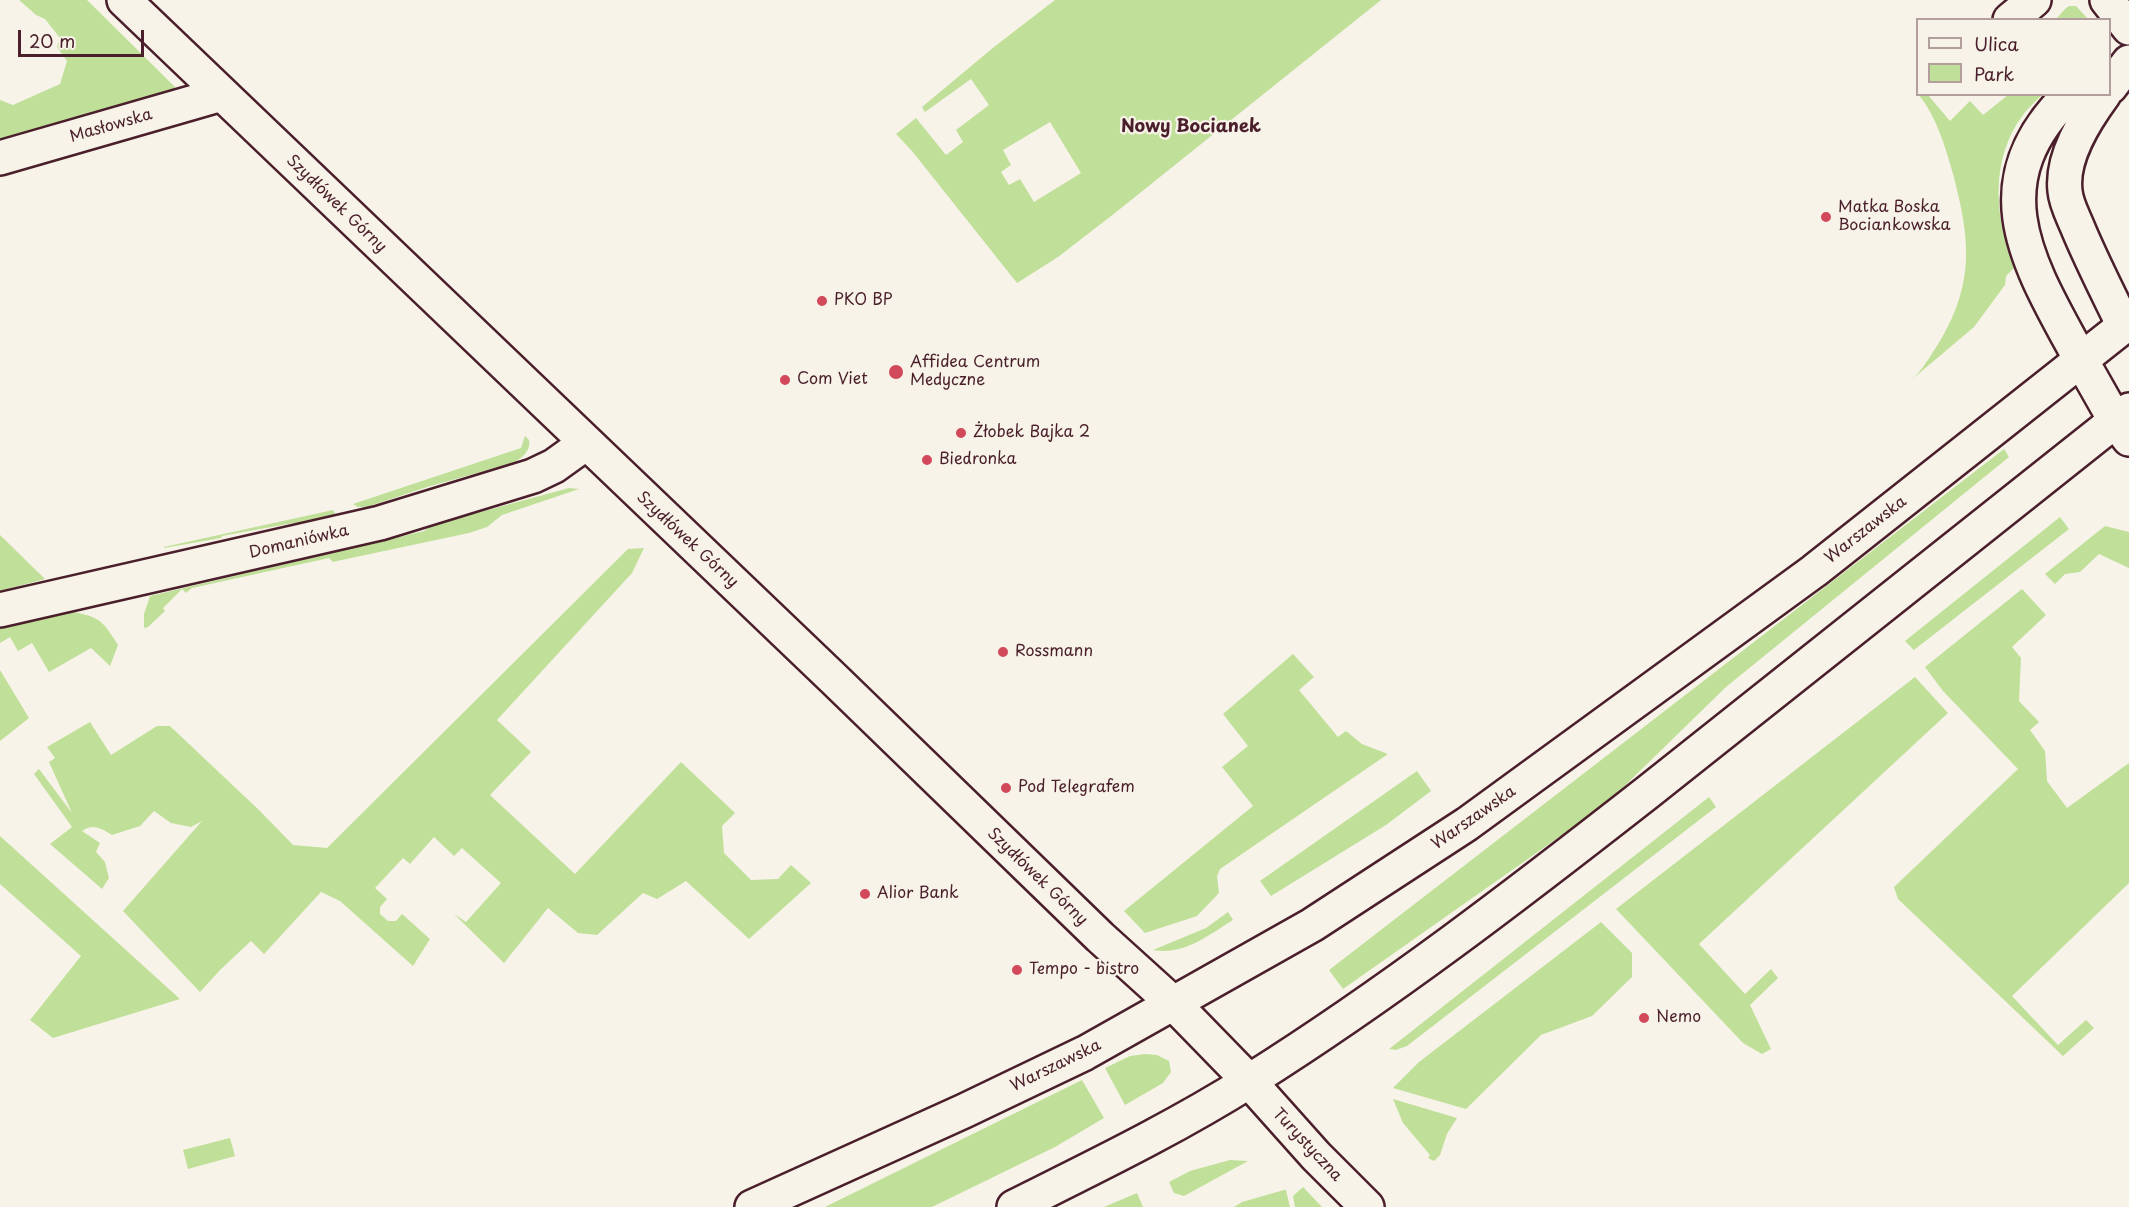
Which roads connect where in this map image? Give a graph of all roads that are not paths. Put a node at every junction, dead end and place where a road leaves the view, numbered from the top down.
1 (123, 0) edge
2 (2034, 0) edge
3 (2107, 0) edge
4 (2012, 18) edge
5 (2129, 28) edge
6 (2129, 52) edge
7 (2129, 62) edge
8 (2111, 63) edge
9 (2111, 84) edge
10 (222, 94) junction
11 (2068, 96) edge
12 (2103, 96) edge
13 (0, 158) edge
14 (2127, 327) edge
15 (2081, 360) junction
16 (2124, 423) edge
17 (586, 443) junction
18 (0, 610) edge
19 (1174, 1004) junction
20 (1249, 1081) junction
21 (752, 1207) edge
22 (1014, 1207) edge
23 (1367, 1207) edge

1 - 10 street, Szydłówek Górny
2 - 4 street
3 - 5 street
6 - 8 street
7 - 9 street
10 - 13 street, Masłowska
10 - 17 street, Szydłówek Górny
11 - 15 street
12 - 14 street
14 - 15 street, Warszawska
15 - 16 street
15 - 19 street, Warszawska
16 - 20 street
17 - 18 street, Domaniówka
17 - 19 street, Szydłówek Górny
19 - 20 street, Szydłówek Górny
19 - 21 street, Warszawska
20 - 22 street
20 - 23 street, Turystyczna

